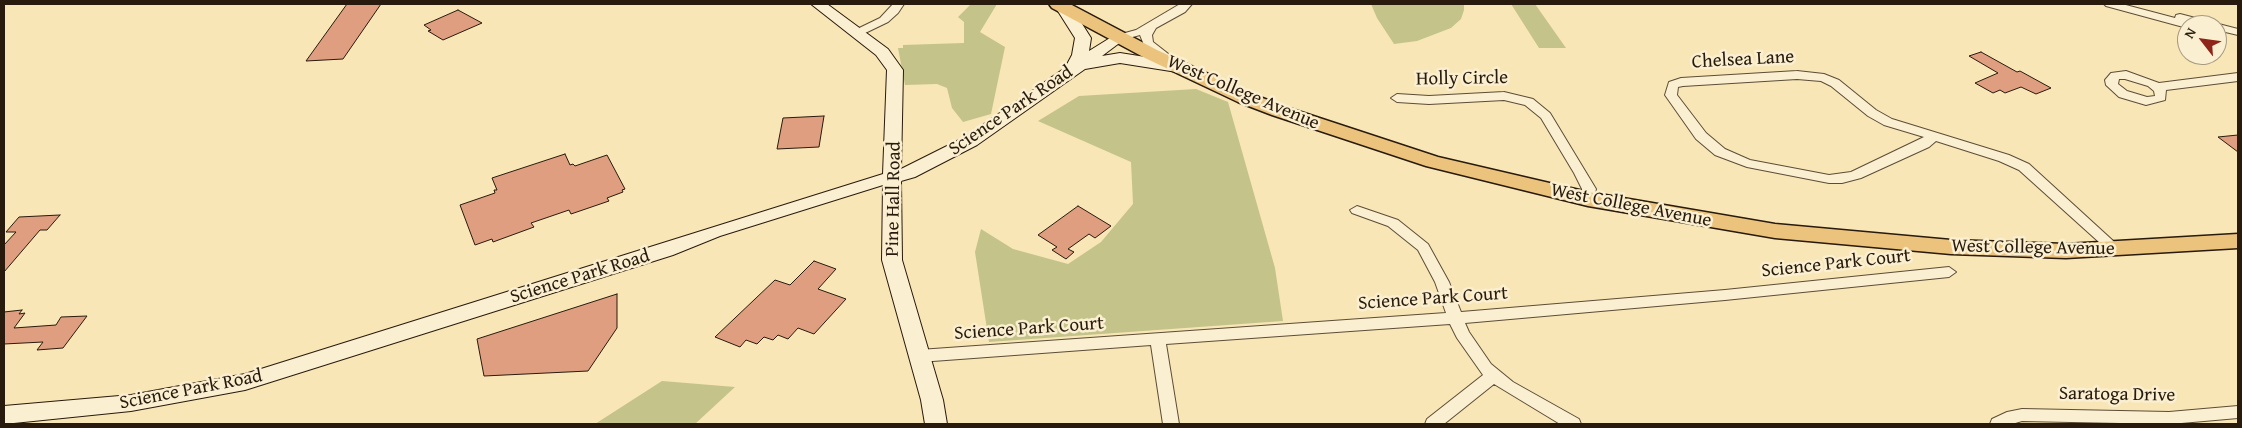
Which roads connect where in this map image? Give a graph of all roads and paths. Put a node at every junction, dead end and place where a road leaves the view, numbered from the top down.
1 (818, 4) edge
2 (898, 4) edge
3 (1185, 4) edge
4 (2110, 4) edge
5 (2132, 4) edge
6 (1061, 6) edge
7 (2177, 16) edge
8 (2177, 22) edge
9 (1152, 25) junction
10 (857, 33) junction
11 (1118, 38) junction
12 (1177, 67) junction
13 (1067, 74) junction
14 (2238, 77) edge
15 (2157, 87) dead end
16 (1397, 98) dead end
17 (1933, 137) junction
18 (892, 178) junction
19 (1588, 199) junction
20 (1357, 210) dead end
21 (2238, 241) edge
22 (2115, 249) junction
23 (1949, 272) dead end
24 (1455, 318) junction
25 (1158, 340) junction
26 (919, 356) junction
27 (1493, 376) junction
28 (2238, 412) edge
29 (4, 415) edge
30 (2171, 421) edge
31 (936, 424) edge
32 (1171, 424) edge
33 (1433, 424) edge
34 (1573, 424) edge
35 (1998, 424) edge

1 - 10 main road, Pine Hall Road
2 - 10 street
3 - 9 street
3 - 11 street
4 - 8 street
5 - 7 street
6 - 11 main road, West College Avenue
6 - 13 main road
9 - 11 street
9 - 12 street
10 - 18 main road, Pine Hall Road
11 - 12 main road, West College Avenue
11 - 13 main road, Science Park Road
12 - 13 main road
12 - 19 main road, West College Avenue
13 - 18 main road, Science Park Road
14 - 15 street
16 - 19 street, Holly Circle
17 - 17 street, Chelsea Lane
17 - 22 street, Chelsea Lane
18 - 26 main road, Pine Hall Road
18 - 29 main road, Science Park Road
19 - 22 main road, West College Avenue
20 - 24 street
21 - 22 main road, West College Avenue
23 - 24 street, Science Park Court
24 - 25 street, Science Park Court
24 - 27 street
25 - 26 street, Science Park Court
25 - 32 street
26 - 31 street, Pine Hall Road
27 - 33 street
27 - 34 street
28 - 30 street, Saratoga Drive
30 - 35 street, Saratoga Drive

